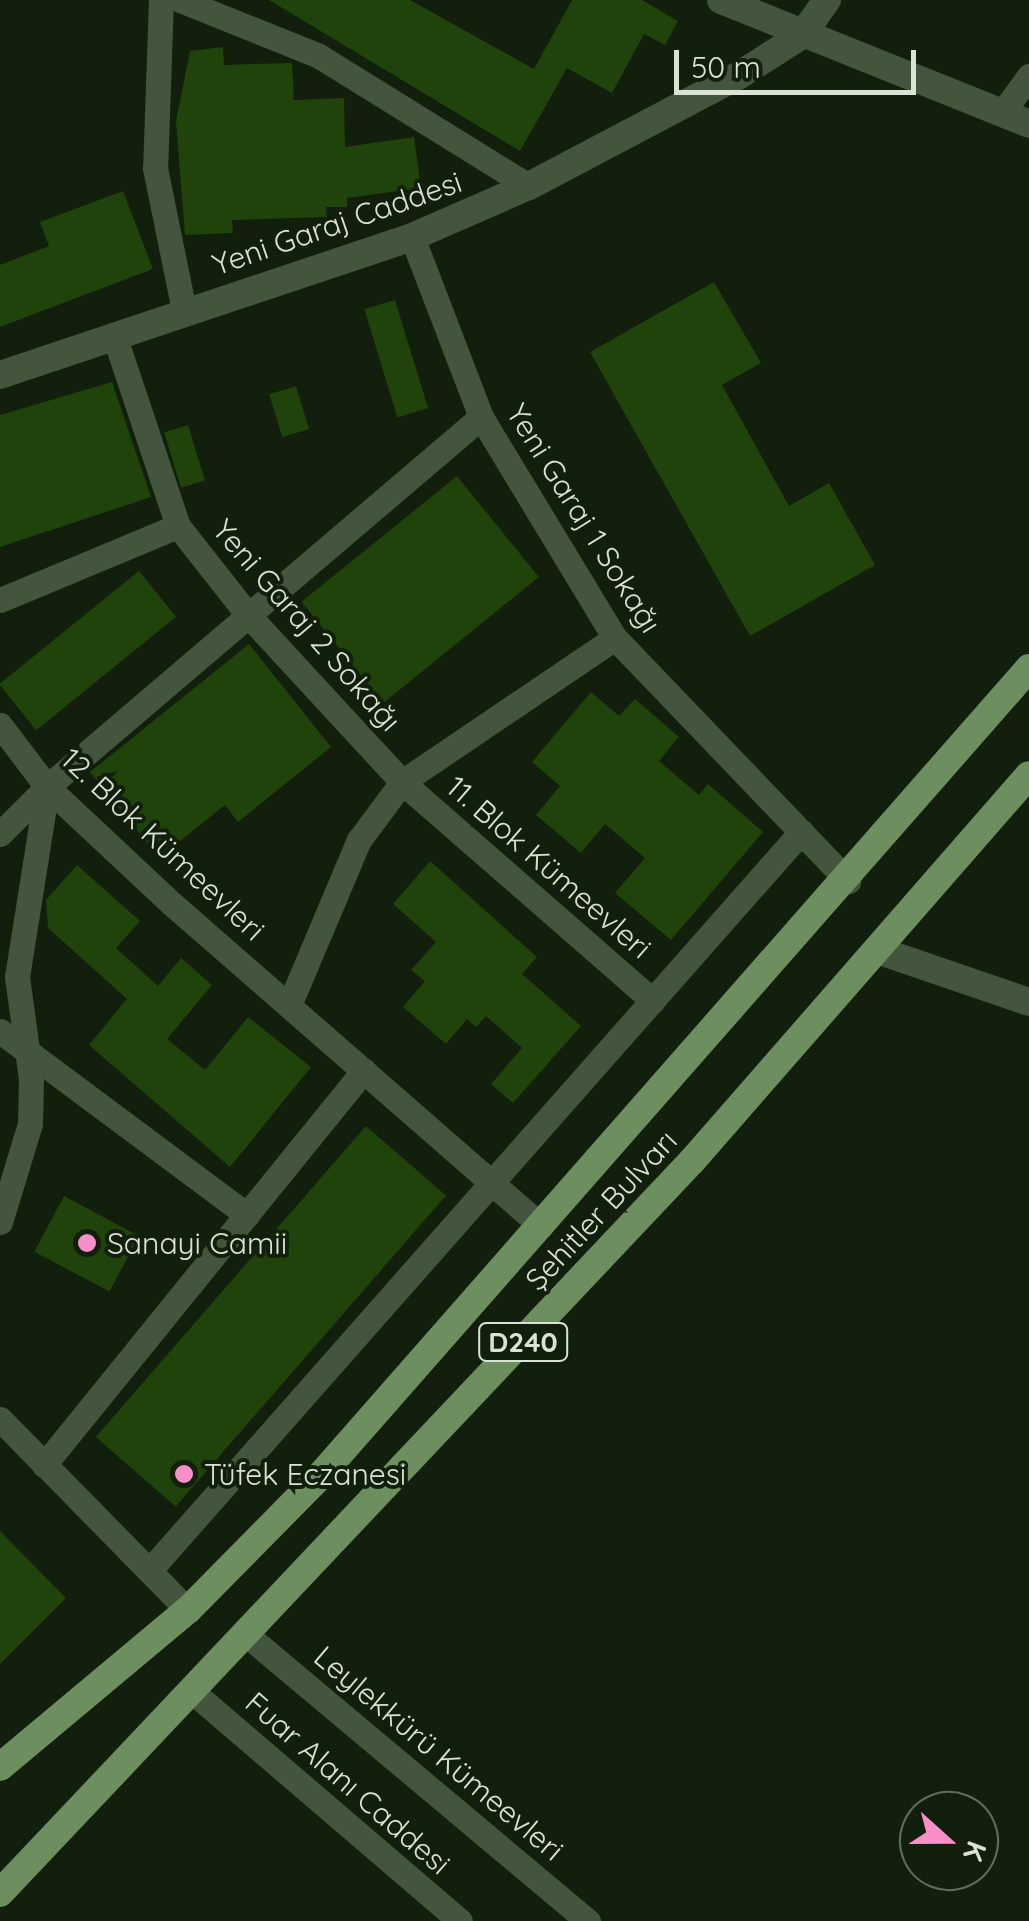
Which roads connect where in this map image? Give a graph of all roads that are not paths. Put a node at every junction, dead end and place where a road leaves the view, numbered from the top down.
1 (161, 0) edge
2 (180, 0) edge
3 (721, 0) edge
4 (827, 0) edge
5 (802, 35) junction
6 (1029, 76) edge
7 (1002, 114) junction
8 (1029, 124) edge
9 (530, 186) junction
10 (412, 237) junction
11 (184, 311) junction
12 (114, 335) junction
13 (0, 375) edge
14 (481, 418) junction
15 (178, 526) junction
16 (0, 600) edge
17 (248, 615) junction
18 (614, 638) junction
19 (1029, 668) edge
20 (0, 725) edge
21 (1029, 774) edge
22 (402, 782) junction
23 (47, 786) junction
24 (801, 832) junction
25 (0, 834) edge
26 (848, 881) junction
27 (880, 951) junction
28 (652, 1001) junction
29 (1029, 1002) edge
30 (290, 1004) junction
31 (0, 1031) edge
32 (25, 1050) junction
33 (364, 1070) junction
34 (493, 1183) junction
35 (246, 1215) junction
36 (0, 1222) edge
37 (541, 1226) junction
38 (4, 1432) edge
39 (44, 1465) junction
40 (149, 1570) junction
41 (188, 1610) junction
42 (248, 1636) junction
43 (194, 1694) junction
44 (0, 1767) edge
45 (0, 1894) edge
46 (460, 1921) edge
47 (588, 1921) edge

1 - 11 street
2 - 9 street
3 - 5 street
4 - 5 street, Yeni Garaj Caddesi
5 - 7 street
5 - 9 street, Yeni Garaj Caddesi
6 - 7 street
7 - 8 street
9 - 10 street, Yeni Garaj Caddesi
10 - 11 street, Yeni Garaj Caddesi
10 - 14 street, Yeni Garaj 1 Sokağı
11 - 12 street, Yeni Garaj Caddesi
12 - 13 street, Yeni Garaj Caddesi
12 - 15 street, Yeni Garaj 2 Sokağı
14 - 17 street
14 - 18 street, Yeni Garaj 1 Sokağı
15 - 16 street
15 - 17 street, Yeni Garaj 2 Sokağı
17 - 22 street, Yeni Garaj 2 Sokağı
17 - 23 street
18 - 22 street
18 - 24 street, Yeni Garaj 1 Sokağı
19 - 26 main road, Şehitler Bulvarı / D240
20 - 23 street, 12. Blok Kümeevleri
21 - 27 main road, Şehitler Bulvarı / D240
22 - 28 street, 11. Blok Kümeevleri
22 - 30 street
23 - 25 street
23 - 30 street, 12. Blok Kümeevleri
23 - 32 street
24 - 26 street, Yeni Garaj 1 Sokağı
24 - 28 street, 11. Blok Kümeevleri
26 - 37 main road, Şehitler Bulvarı / D240
27 - 29 street
27 - 42 main road, Şehitler Bulvarı / D240
28 - 34 street, 11. Blok Kümeevleri
30 - 33 street, 12. Blok Kümeevleri
31 - 32 street
32 - 35 street
32 - 36 street
33 - 34 street, 12. Blok Kümeevleri
33 - 35 street
34 - 37 street, 12. Blok Kümeevleri
34 - 40 street, 11. Blok Kümeevleri
35 - 39 street
37 - 41 main road, Şehitler Bulvarı / D240
38 - 39 street
39 - 40 street
40 - 41 street
41 - 44 main road, Şehitler Bulvarı / D240
42 - 43 main road, Şehitler Bulvarı / D240
42 - 47 street, Leylekkürü Kümeevleri
43 - 45 main road, Şehitler Bulvarı / D240
43 - 46 street, Fuar Alanı Caddesi

